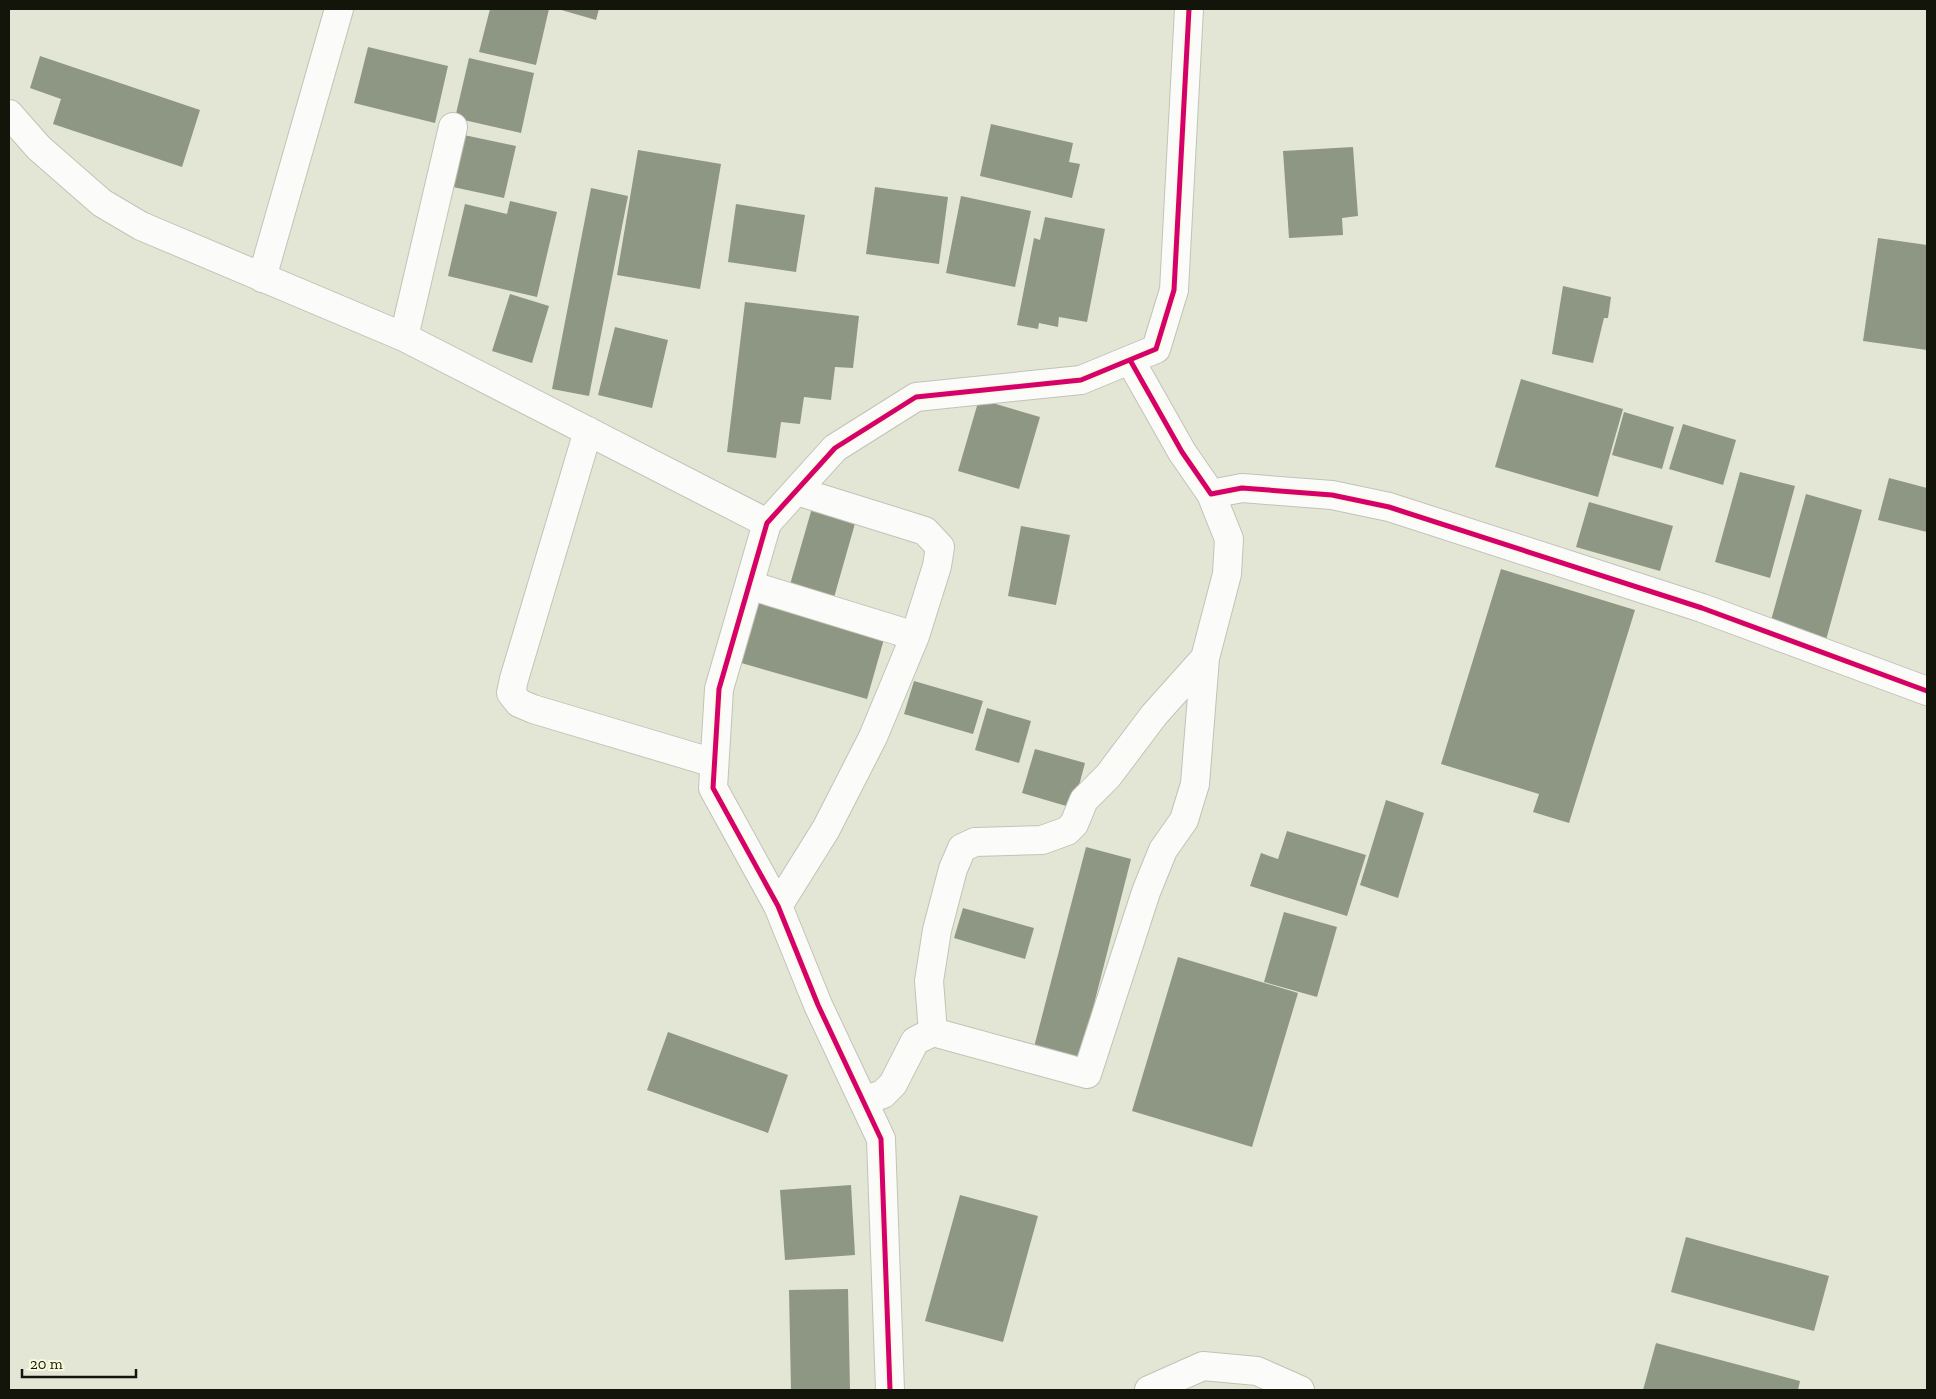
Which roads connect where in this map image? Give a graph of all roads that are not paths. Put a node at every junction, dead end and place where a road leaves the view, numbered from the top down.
1 (339, 9) edge
2 (1188, 9) edge
3 (9, 114) edge
4 (453, 128) dead end
5 (262, 278) junction
6 (404, 337) junction
7 (1130, 360) junction
8 (588, 432) junction
9 (797, 491) junction
10 (1211, 494) junction
11 (767, 524) junction
12 (749, 585) junction
13 (915, 636) junction
14 (1205, 658) junction
15 (1927, 691) edge
16 (714, 763) junction
17 (778, 906) junction
18 (933, 1032) junction
19 (863, 1101) junction
20 (890, 1390) edge
21 (1149, 1390) edge
22 (1300, 1390) edge

1 - 5 street
2 - 7 street
3 - 5 street
4 - 6 street
5 - 6 street
6 - 8 street
7 - 9 street
7 - 10 street
8 - 11 street
8 - 16 street
9 - 11 street
9 - 13 street
10 - 14 street
10 - 15 street
11 - 12 street
12 - 13 street
12 - 16 street
13 - 17 street
14 - 18 street
14 - 18 street
16 - 17 street
17 - 19 street
18 - 19 street
19 - 20 street
21 - 22 street

